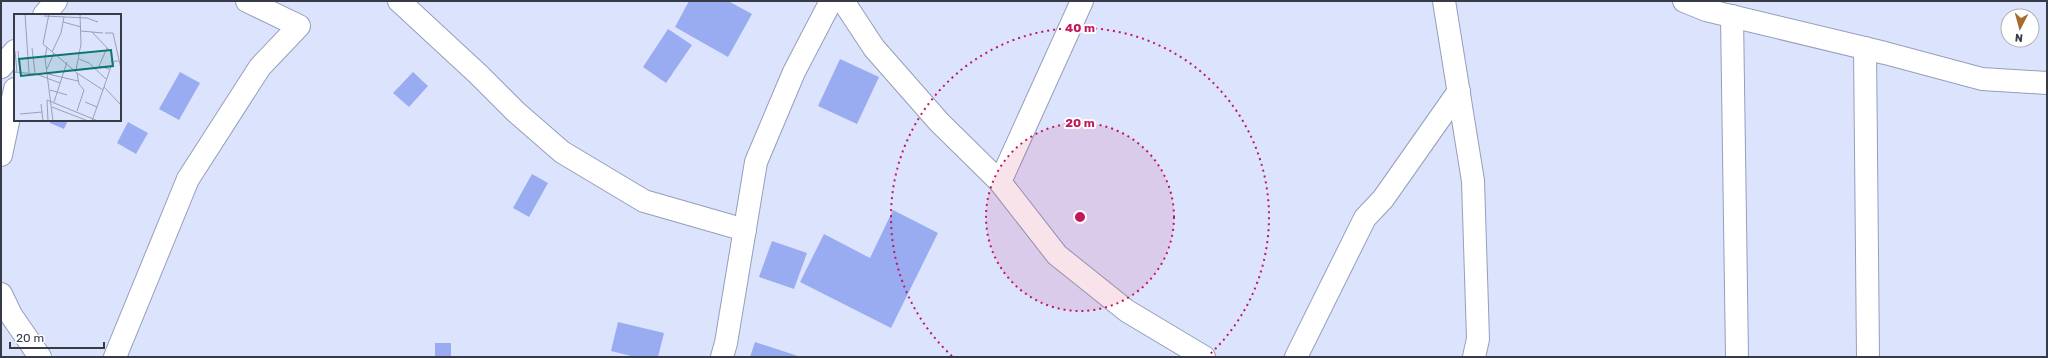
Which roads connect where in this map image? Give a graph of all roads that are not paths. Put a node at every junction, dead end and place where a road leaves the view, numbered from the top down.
1 (56, 1) edge
2 (247, 1) edge
3 (399, 1) edge
4 (831, 1) edge
5 (843, 1) edge
6 (1082, 1) edge
7 (1444, 1) edge
8 (1684, 1) edge
9 (45, 14) edge
10 (1732, 16) junction
11 (1865, 48) junction
12 (14, 52) edge
13 (1, 67) edge
14 (2047, 83) edge
15 (1459, 91) junction
16 (14, 94) edge
17 (1, 155) edge
18 (1000, 182) junction
19 (745, 230) junction
20 (1, 294) edge
21 (40, 357) edge
22 (115, 357) edge
23 (722, 357) edge
24 (1204, 357) edge
25 (1296, 357) edge
26 (1474, 357) edge
27 (1738, 357) edge
28 (1868, 357) edge

1 - 9 street
2 - 22 street
3 - 19 street
4 - 19 street
5 - 18 street
6 - 18 street
7 - 15 street
8 - 10 street
10 - 11 street
10 - 27 street
11 - 14 street
11 - 28 street
12 - 13 street
15 - 25 street
15 - 26 street
16 - 17 street
18 - 24 street
19 - 23 street
20 - 21 street

